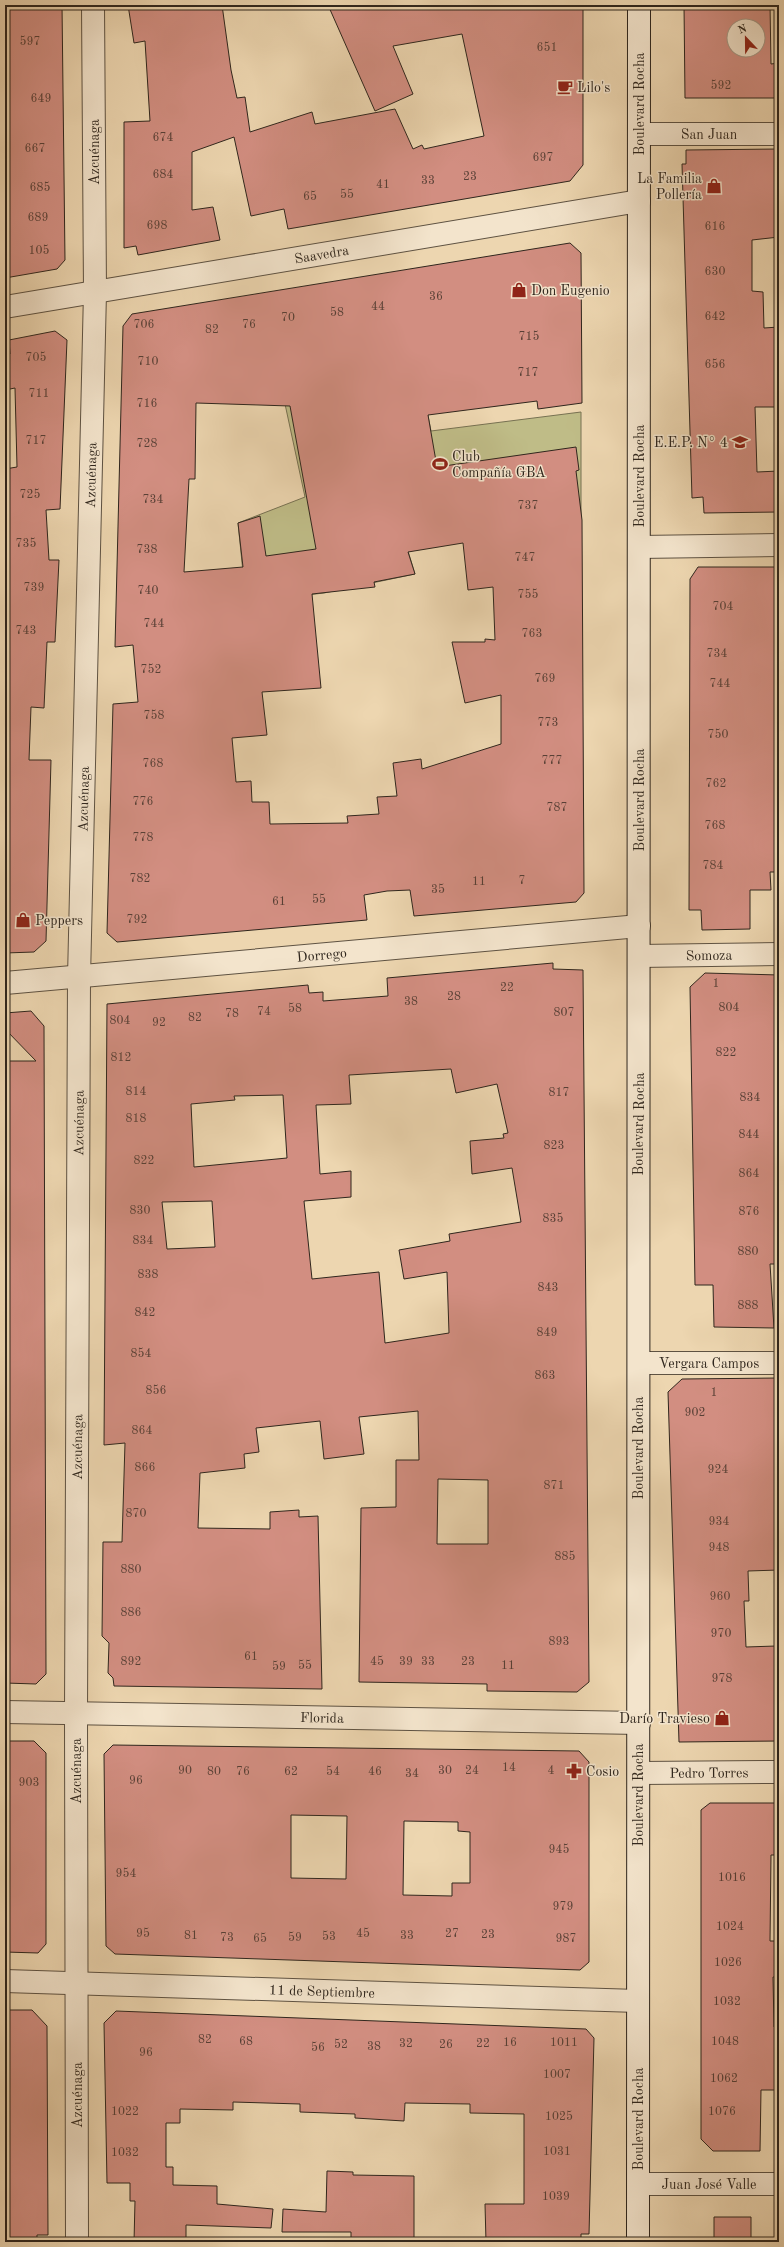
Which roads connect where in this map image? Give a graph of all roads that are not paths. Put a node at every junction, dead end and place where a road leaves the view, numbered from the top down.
1 (93, 5) edge
2 (639, 5) edge
3 (640, 134) junction
4 (779, 134) edge
5 (639, 201) junction
6 (95, 292) junction
7 (5, 307) edge
8 (779, 545) edge
9 (639, 547) junction
10 (639, 926) junction
11 (779, 954) edge
12 (639, 956) junction
13 (79, 978) junction
14 (5, 983) edge
15 (640, 1363) junction
16 (779, 1363) edge
17 (5, 1712) edge
18 (76, 1714) junction
19 (639, 1723) junction
20 (779, 1772) edge
21 (640, 1773) junction
22 (5, 1981) edge
23 (76, 1982) junction
24 (638, 2001) junction
25 (639, 2184) junction
26 (779, 2184) edge
27 (77, 2242) edge
28 (638, 2242) edge

1 - 6 street, Azcuénaga
2 - 3 street, Boulevard Rocha
3 - 4 street, San Juan
3 - 5 street, Boulevard Rocha
5 - 6 street, Saavedra
5 - 9 street, Boulevard Rocha
6 - 7 street, Saavedra
6 - 13 street, Azcuénaga
8 - 9 street
9 - 10 street, Boulevard Rocha
10 - 12 street, Boulevard Rocha
10 - 13 street, Dorrego
11 - 12 street, Somoza
12 - 15 street, Boulevard Rocha
13 - 14 street, Dorrego
13 - 18 street, Azcuénaga
15 - 16 street, Vergara Campos
15 - 19 street, Boulevard Rocha
17 - 18 street, Florida
18 - 19 street, Florida
18 - 23 street, Azcuénaga
19 - 21 street, Boulevard Rocha
20 - 21 street, Pedro Torres
21 - 24 street, Boulevard Rocha
22 - 23 street, 11 de Septiembre
23 - 24 street, 11 de Septiembre
23 - 27 street, Azcuénaga
24 - 25 street, Boulevard Rocha
25 - 26 street, Juan José Valle
25 - 28 street, Boulevard Rocha

